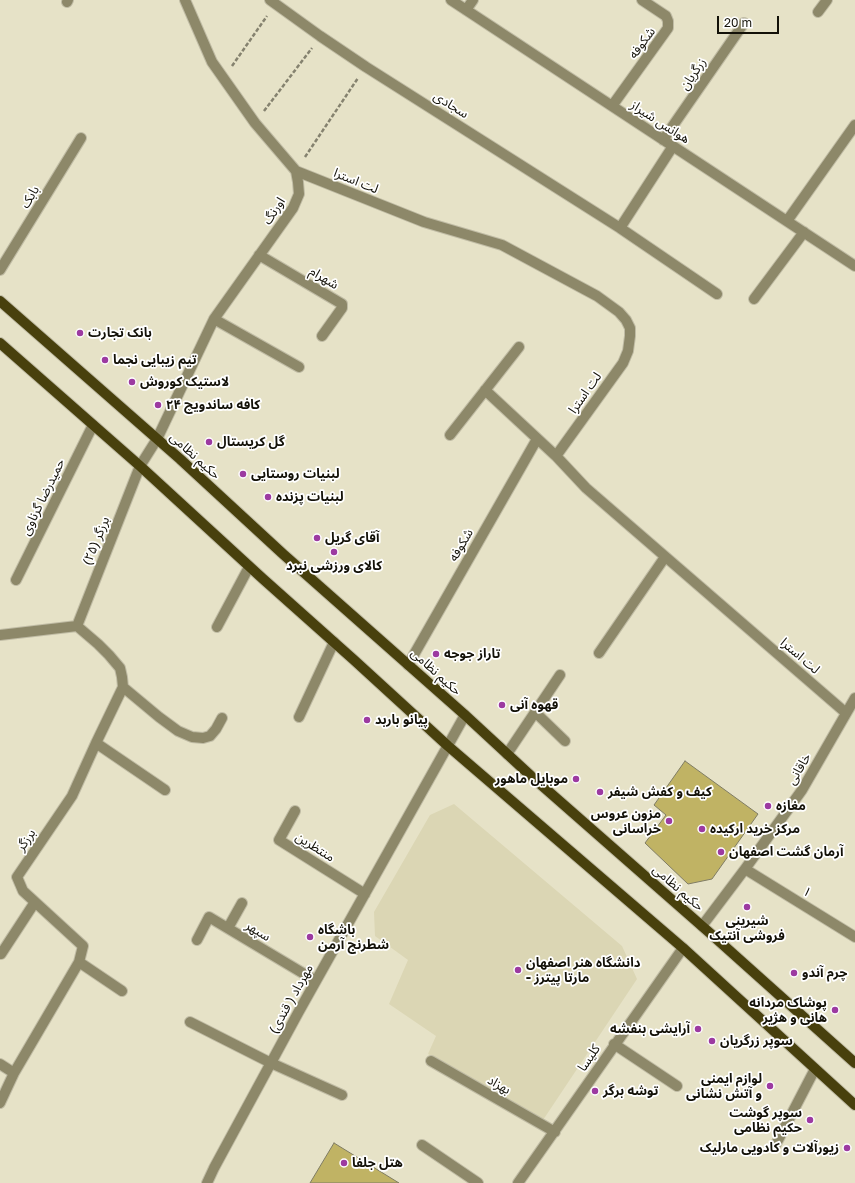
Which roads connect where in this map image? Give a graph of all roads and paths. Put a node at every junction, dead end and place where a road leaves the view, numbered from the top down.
1 (185, 0) edge
2 (451, 0) edge
3 (473, 0) edge
4 (642, 0) edge
5 (827, 0) edge
6 (273, 2) edge
7 (466, 10) junction
8 (818, 12) dead end
9 (744, 23) dead end
10 (320, 36) junction
11 (366, 67) junction
12 (224, 79) junction
13 (612, 106) junction
14 (255, 123) junction
15 (855, 125) edge
16 (81, 138) dead end
17 (663, 140) junction
18 (673, 146) junction
19 (296, 171) junction
20 (786, 221) junction
21 (620, 228) junction
22 (804, 232) junction
23 (260, 255) junction
24 (855, 266) edge
25 (0, 270) edge
26 (717, 294) dead end
27 (754, 299) dead end
28 (0, 301) edge
29 (214, 319) junction
30 (322, 336) dead end
31 (0, 343) edge
32 (518, 347) dead end
33 (299, 366) dead end
34 (485, 390) junction
35 (93, 425) junction
36 (450, 435) dead end
37 (537, 438) junction
38 (157, 439) junction
39 (556, 456) junction
40 (140, 466) junction
41 (666, 556) junction
42 (249, 566) junction
43 (16, 580) dead end
44 (77, 626) junction
45 (217, 627) dead end
46 (0, 636) edge
47 (334, 642) junction
48 (599, 653) dead end
49 (408, 665) junction
50 (560, 675) dead end
51 (123, 688) junction
52 (855, 698) edge
53 (535, 712) junction
54 (846, 713) junction
55 (465, 715) junction
56 (299, 717) dead end
57 (222, 718) dead end
58 (565, 741) dead end
59 (96, 743) junction
60 (448, 746) junction
61 (507, 754) junction
62 (165, 790) dead end
63 (295, 812) dead end
64 (745, 869) junction
65 (365, 894) junction
66 (35, 902) junction
67 (242, 903) dead end
68 (702, 926) junction
69 (228, 928) junction
70 (855, 937) edge
71 (198, 940) dead end
72 (683, 948) junction
73 (1, 954) edge
74 (78, 962) junction
75 (316, 980) junction
76 (122, 991) dead end
77 (190, 1022) dead end
78 (614, 1044) junction
79 (430, 1062) dead end
80 (855, 1063) edge
81 (0, 1064) edge
82 (271, 1064) junction
83 (816, 1069) junction
84 (14, 1073) junction
85 (677, 1086) dead end
86 (342, 1095) dead end
87 (0, 1103) edge
88 (855, 1104) edge
89 (555, 1132) junction
90 (422, 1145) dead end
91 (775, 1146) dead end
92 (207, 1183) edge
93 (478, 1183) edge
94 (518, 1183) edge

1 - 12 street
2 - 7 street, هوانس شیراز
3 - 7 street
4 - 13 street, شکوفه
5 - 8 street
6 - 10 street, سجادی
6 - 12 path
7 - 13 street, هوانس شیراز
9 - 17 street, زرگریان
10 - 11 street, سجادی
10 - 14 path
11 - 19 path
11 - 21 street, سجادی
12 - 14 street
13 - 17 street, هوانس شیراز
14 - 19 street
15 - 20 street
16 - 25 street, بابک
17 - 18 street, هوانس شیراز
18 - 20 street, هوانس شیراز
18 - 21 street
19 - 23 street, اورنگ
19 - 39 street, لت استرا
20 - 22 street, هوانس شیراز
21 - 26 street, سجادی
22 - 24 street, هوانس شیراز
22 - 27 street
23 - 29 street, اورنگ
23 - 30 street, شهرام
28 - 38 main road, حکیم نظامی
29 - 33 street
29 - 38 street, اورنگ
31 - 35 main road
32 - 34 street
34 - 36 street
34 - 37 street
35 - 40 main road
35 - 43 street, حمیدرضا گرناوی
37 - 39 street
37 - 49 street, شکوفه
38 - 40 street, برزگر (۲۵)
38 - 49 main road, حکیم نظامی
39 - 41 street, لت استرا
40 - 42 main road
40 - 44 street, برزگر (۲۵)
41 - 48 street
41 - 54 street, لت استرا
42 - 45 street
42 - 47 main road
44 - 46 street
44 - 51 street
47 - 56 street
47 - 60 main road
49 - 55 main road, حکیم نظامی
50 - 53 street
51 - 57 street
51 - 59 street, برزگر
52 - 54 street, خاقانی
53 - 58 street
53 - 61 street
54 - 64 street, خاقانی
55 - 60 street, مهرداد ( قندی)
55 - 61 main road, حکیم نظامی
59 - 62 street
59 - 66 street, برزگر
60 - 65 street, مهرداد ( قندی)
60 - 72 main road
61 - 68 main road, حکیم نظامی
63 - 65 street, منتظرین
64 - 68 street, خاقانی
64 - 70 street, ۱
65 - 75 street, مهرداد ( قندی)
66 - 73 street
66 - 74 street, برزگر
67 - 69 street
68 - 80 main road, حکیم نظامی
69 - 71 street, سپهر
69 - 75 street, سپهر
72 - 78 street, کلیسا
72 - 83 main road
74 - 76 street
74 - 84 street, برزگر
75 - 82 street, مهرداد ( قندی)
77 - 82 street
78 - 85 street
78 - 89 street, کلیسا
79 - 89 street, بهزاد
81 - 84 street
82 - 86 street
82 - 92 street, مهرداد ( قندی)
83 - 88 main road
83 - 91 street
84 - 87 street, برزگر
89 - 94 street, کلیسا
90 - 93 street

